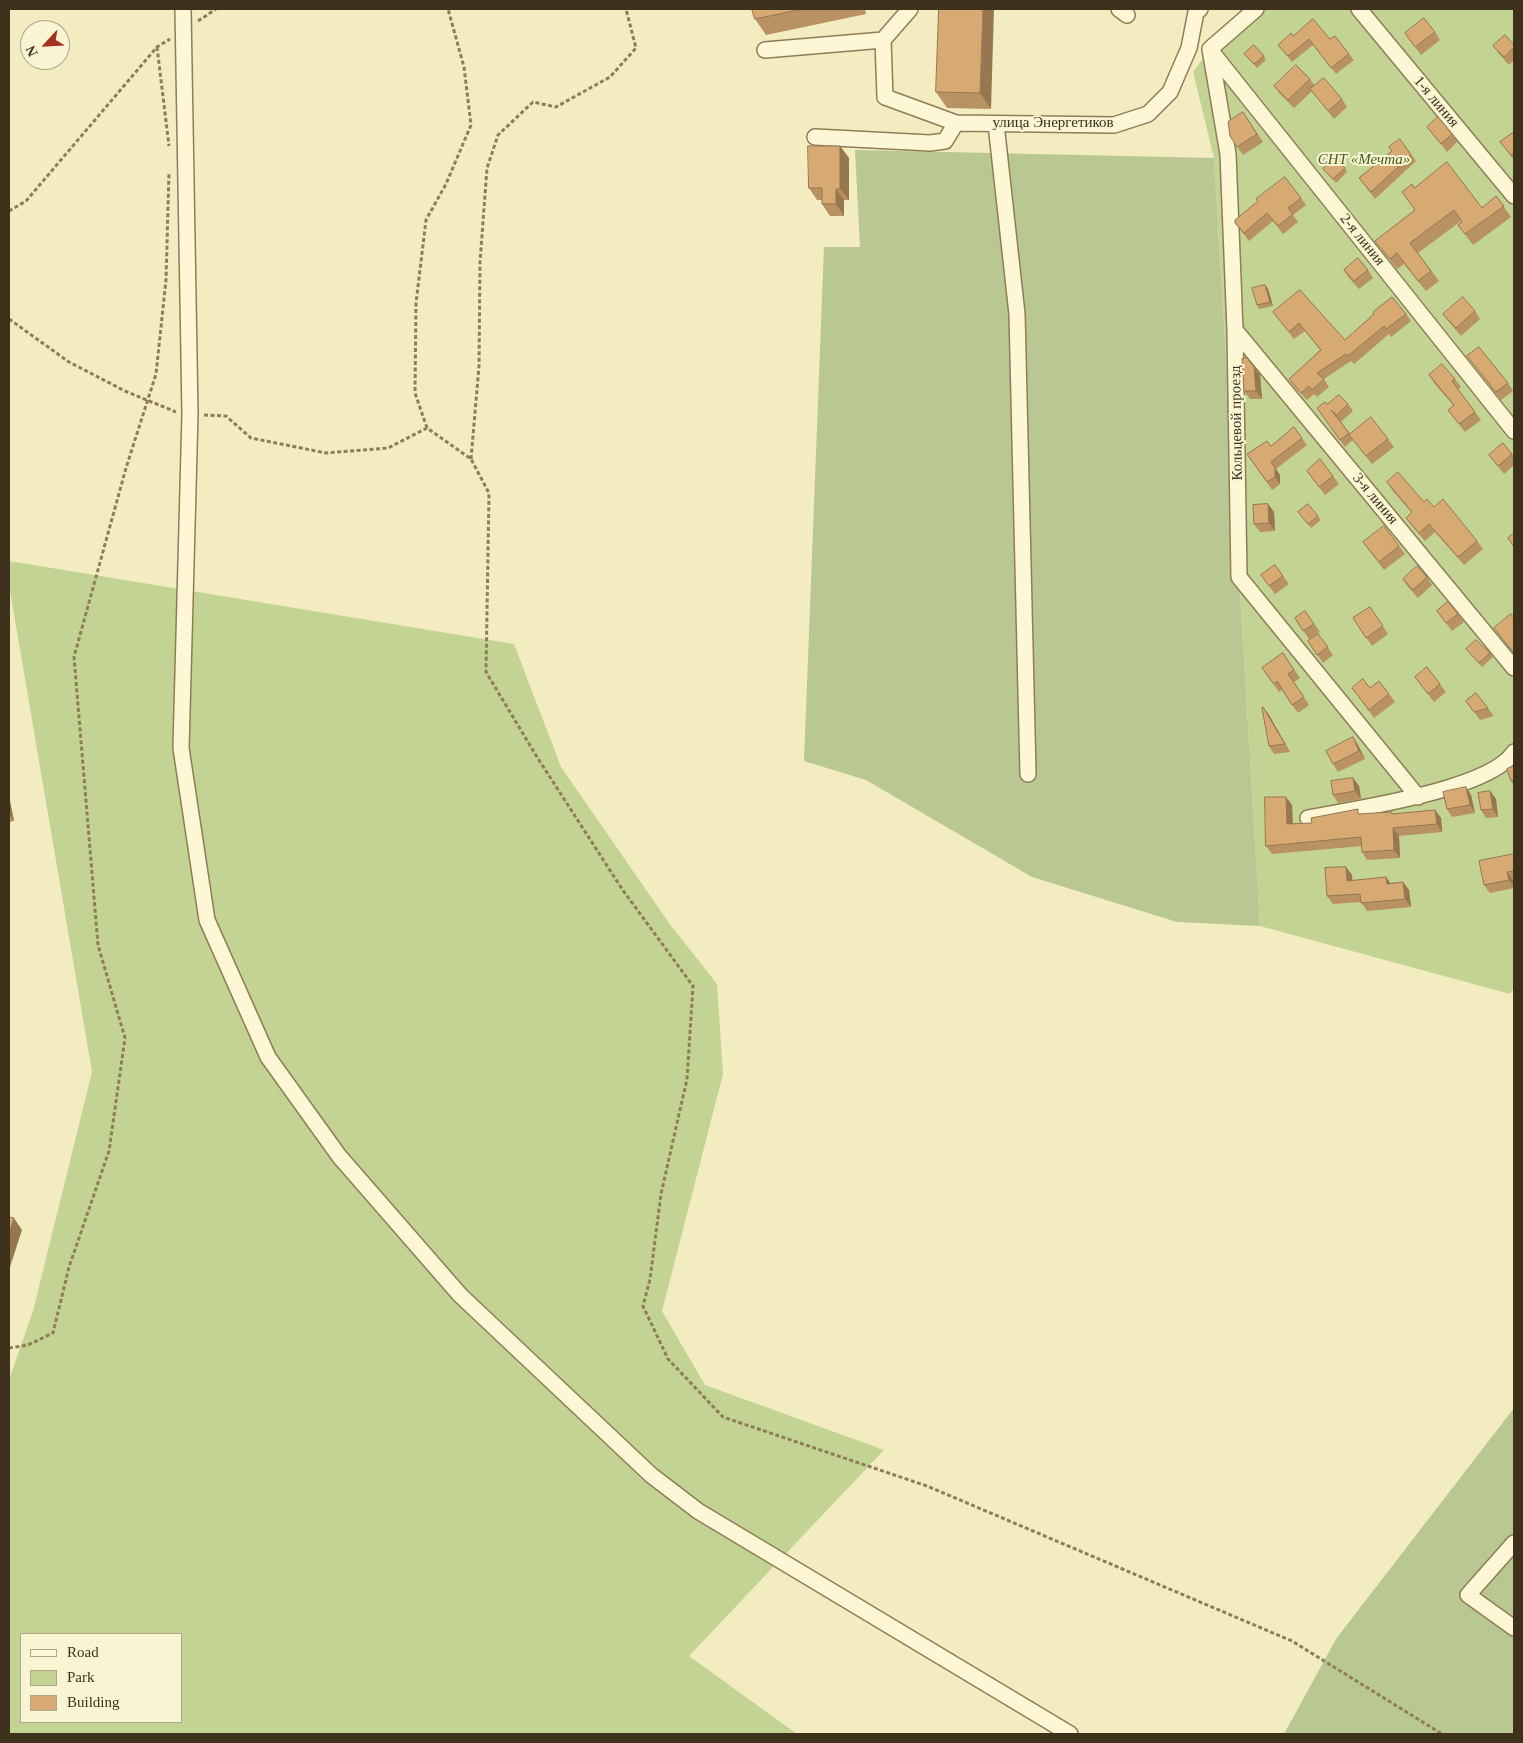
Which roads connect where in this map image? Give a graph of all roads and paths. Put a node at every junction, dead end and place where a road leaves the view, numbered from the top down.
1 (183, 9) edge
2 (216, 9) edge
3 (448, 9) edge
4 (626, 9) edge
5 (910, 9) edge
6 (1200, 9) edge
7 (1256, 9) edge
8 (1359, 9) edge
9 (184, 30) junction
10 (883, 40) junction
11 (157, 47) junction
12 (1210, 49) junction
13 (765, 50) dead end
14 (956, 123) junction
15 (996, 124) junction
16 (815, 137) dead end
17 (170, 153) dead end
18 (169, 163) dead end
19 (1514, 196) edge
20 (9, 210) edge
21 (9, 319) edge
22 (1235, 330) junction
23 (147, 400) junction
24 (190, 414) junction
25 (427, 428) junction
26 (1514, 431) edge
27 (470, 460) junction
28 (1514, 668) edge
29 (1514, 752) edge
30 (1028, 774) dead end
31 (1418, 797) junction
32 (1308, 818) dead end
33 (9, 1348) edge
34 (1514, 1543) edge
35 (1514, 1628) edge
36 (1070, 1734) edge
37 (1442, 1734) edge

1 - 9 street
2 - 9 path
3 - 25 path
4 - 27 path
5 - 10 street
6 - 15 street, улица Энергетиков
7 - 12 street
8 - 19 street, 1-я линия
9 - 11 path
9 - 24 street
10 - 13 street
10 - 14 street, улица Энергетиков
11 - 17 path
11 - 20 path
12 - 22 street, Кольцевой проезд
12 - 26 street, 2-я линия
14 - 15 street, улица Энергетиков
14 - 16 street
15 - 30 street
18 - 23 path
21 - 23 path
22 - 28 street, 3-я линия
22 - 31 street, Кольцевой проезд
23 - 24 path
23 - 33 path
24 - 25 path
24 - 36 street
25 - 27 path
27 - 37 path
29 - 31 street
31 - 32 street
34 - 35 street

